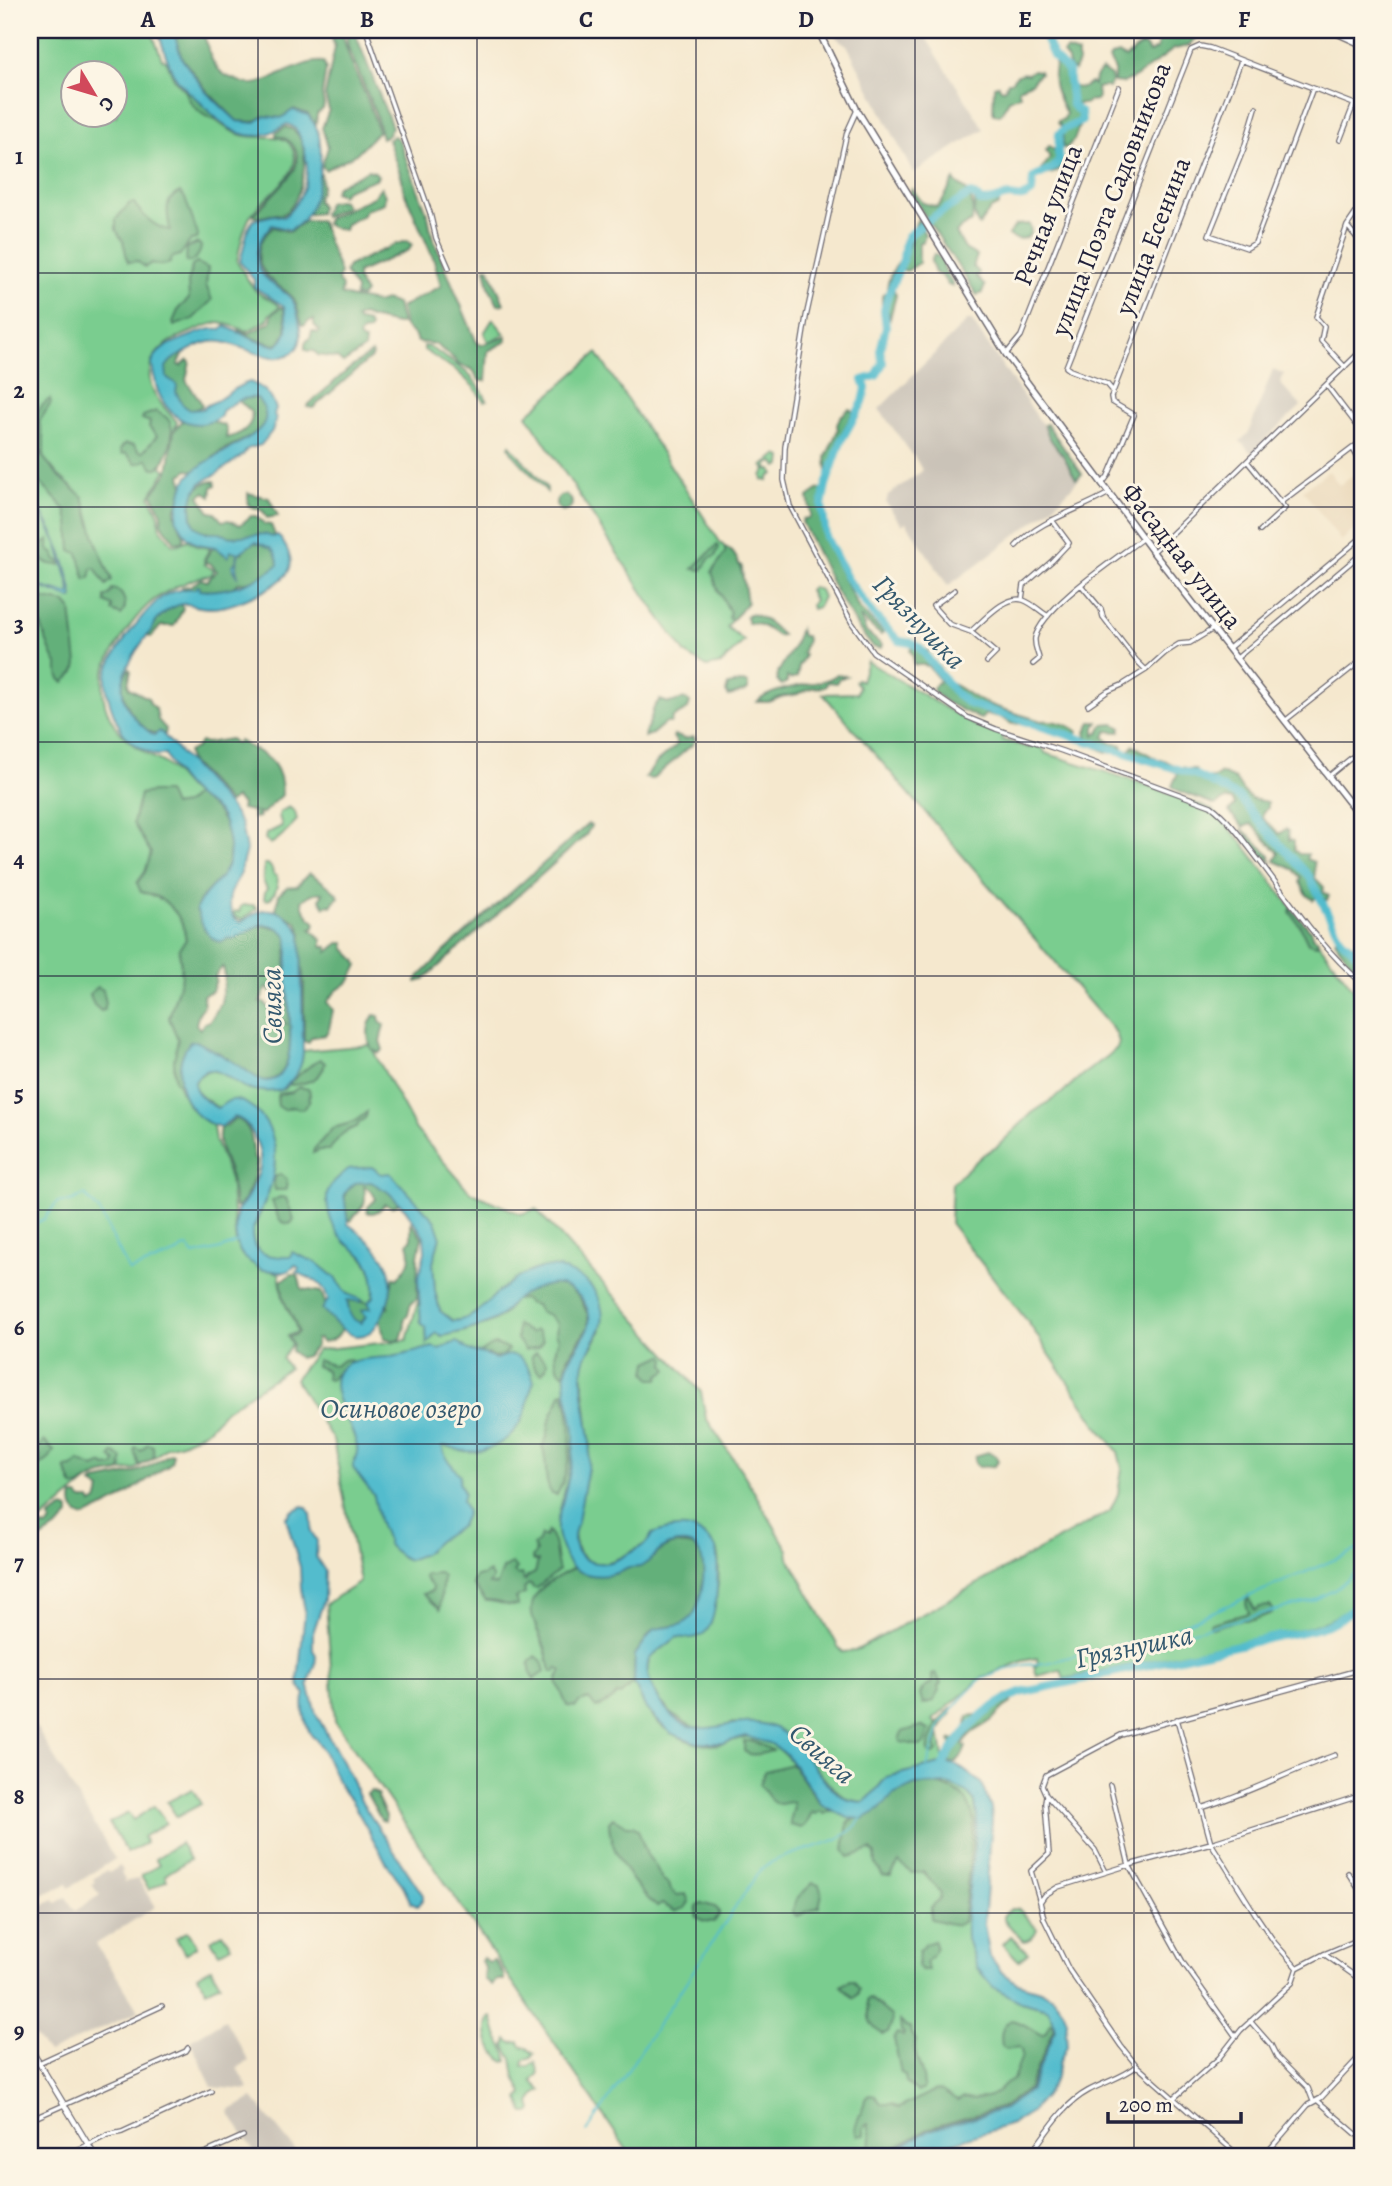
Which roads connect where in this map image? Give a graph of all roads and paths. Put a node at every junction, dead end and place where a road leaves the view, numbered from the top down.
1 (366, 30) edge
2 (818, 30) edge
3 (1331, 30) edge
4 (1353, 30) edge
5 (1362, 34) edge
6 (1362, 44) edge
7 (1241, 60) junction
8 (1119, 87) dead end
9 (1313, 88) junction
10 (1256, 108) dead end
11 (857, 110) junction
12 (1340, 141) dead end
13 (1362, 168) edge
14 (1347, 226) junction
15 (1362, 244) edge
16 (449, 268) dead end
17 (1362, 350) edge
18 (1006, 354) junction
19 (1345, 367) junction
20 (1327, 385) junction
21 (1113, 391) junction
22 (1362, 432) edge
23 (1362, 441) edge
24 (1353, 449) junction
25 (1247, 461) junction
26 (1362, 465) edge
27 (1102, 484) junction
28 (1109, 493) junction
29 (1281, 502) junction
30 (1052, 520) junction
31 (1260, 531) dead end
32 (1362, 537) edge
33 (1143, 538) junction
34 (1016, 546) dead end
35 (1153, 552) junction
36 (1362, 553) edge
37 (1081, 585) junction
38 (955, 590) dead end
39 (1022, 599) junction
40 (1048, 616) junction
41 (1213, 629) junction
42 (971, 632) junction
43 (1229, 648) junction
44 (1237, 657) junction
45 (1362, 660) edge
46 (987, 662) dead end
47 (1033, 664) dead end
48 (1146, 670) junction
49 (1088, 705) dead end
50 (1286, 720) junction
51 (1362, 749) edge
52 (1329, 776) junction
53 (1362, 819) edge
54 (1362, 983) edge
55 (1362, 1669) edge
56 (1177, 1718) junction
57 (1335, 1755) dead end
58 (1110, 1785) dead end
59 (1046, 1795) junction
60 (1362, 1795) edge
61 (1201, 1808) junction
62 (1211, 1843) junction
63 (1129, 1865) junction
64 (1107, 1872) junction
65 (1348, 1873) dead end
66 (1362, 1894) edge
67 (1040, 1902) junction
68 (1362, 1938) edge
69 (1324, 1954) junction
70 (1297, 1968) junction
71 (1362, 1981) edge
72 (162, 2006) dead end
73 (1250, 2021) junction
74 (1236, 2037) junction
75 (30, 2048) edge
76 (188, 2048) dead end
77 (1362, 2054) edge
78 (39, 2063) junction
79 (1137, 2066) junction
80 (30, 2067) edge
81 (211, 2091) dead end
82 (1173, 2099) junction
83 (1316, 2101) junction
84 (64, 2105) junction
85 (30, 2120) edge
86 (243, 2136) dead end
87 (1362, 2139) edge
88 (88, 2146) junction
89 (65, 2156) edge
90 (95, 2156) edge
91 (198, 2156) edge
92 (1029, 2156) edge
93 (1239, 2156) edge
94 (1264, 2156) edge

1 - 16 street
2 - 11 main road
3 - 6 highway
4 - 5 highway
7 - 9 street
7 - 21 street, улица Есенина
7 - 21 street, улица Поэта Садовникова
8 - 18 street, Речная улица
9 - 10 street
9 - 12 street
11 - 18 main road, Фасадная улица
11 - 54 street
13 - 14 street
14 - 15 street
14 - 19 street
17 - 19 street
18 - 27 main road, Фасадная улица
19 - 20 street
20 - 22 street
20 - 25 street
21 - 27 street
23 - 24 street
24 - 26 street
24 - 29 street
25 - 29 street
25 - 35 street
27 - 28 main road, Фасадная улица
28 - 30 street
28 - 33 main road, Фасадная улица
29 - 31 street
30 - 34 street
30 - 39 street
32 - 43 street
33 - 35 main road, Фасадная улица
33 - 37 street
35 - 41 main road, Фасадная улица
36 - 44 street
37 - 40 street
37 - 48 street
38 - 42 street
39 - 40 street
39 - 42 street
40 - 47 street
41 - 43 main road, Фасадная улица
41 - 48 street
42 - 46 street
43 - 44 main road, Фасадная улица
44 - 50 main road, Фасадная улица
45 - 50 street
48 - 49 street
50 - 52 main road, Фасадная улица
51 - 52 street
52 - 53 main road, Фасадная улица
55 - 56 street
56 - 59 street
56 - 61 street
57 - 61 street
58 - 63 street
59 - 64 street
59 - 67 street
60 - 62 street
61 - 62 street
62 - 63 street
62 - 70 street
63 - 64 street
63 - 74 street
64 - 67 street
65 - 66 street
67 - 79 street
68 - 69 street
69 - 70 street
69 - 71 street
70 - 73 street
72 - 78 street
73 - 74 street
73 - 83 street
74 - 82 street
75 - 78 street
76 - 84 street
77 - 83 street
78 - 80 street
78 - 84 street
79 - 82 street
79 - 92 street
81 - 88 street
82 - 93 street
83 - 87 street
83 - 94 street
84 - 85 street
84 - 88 street
86 - 91 street
88 - 89 street
88 - 90 street

